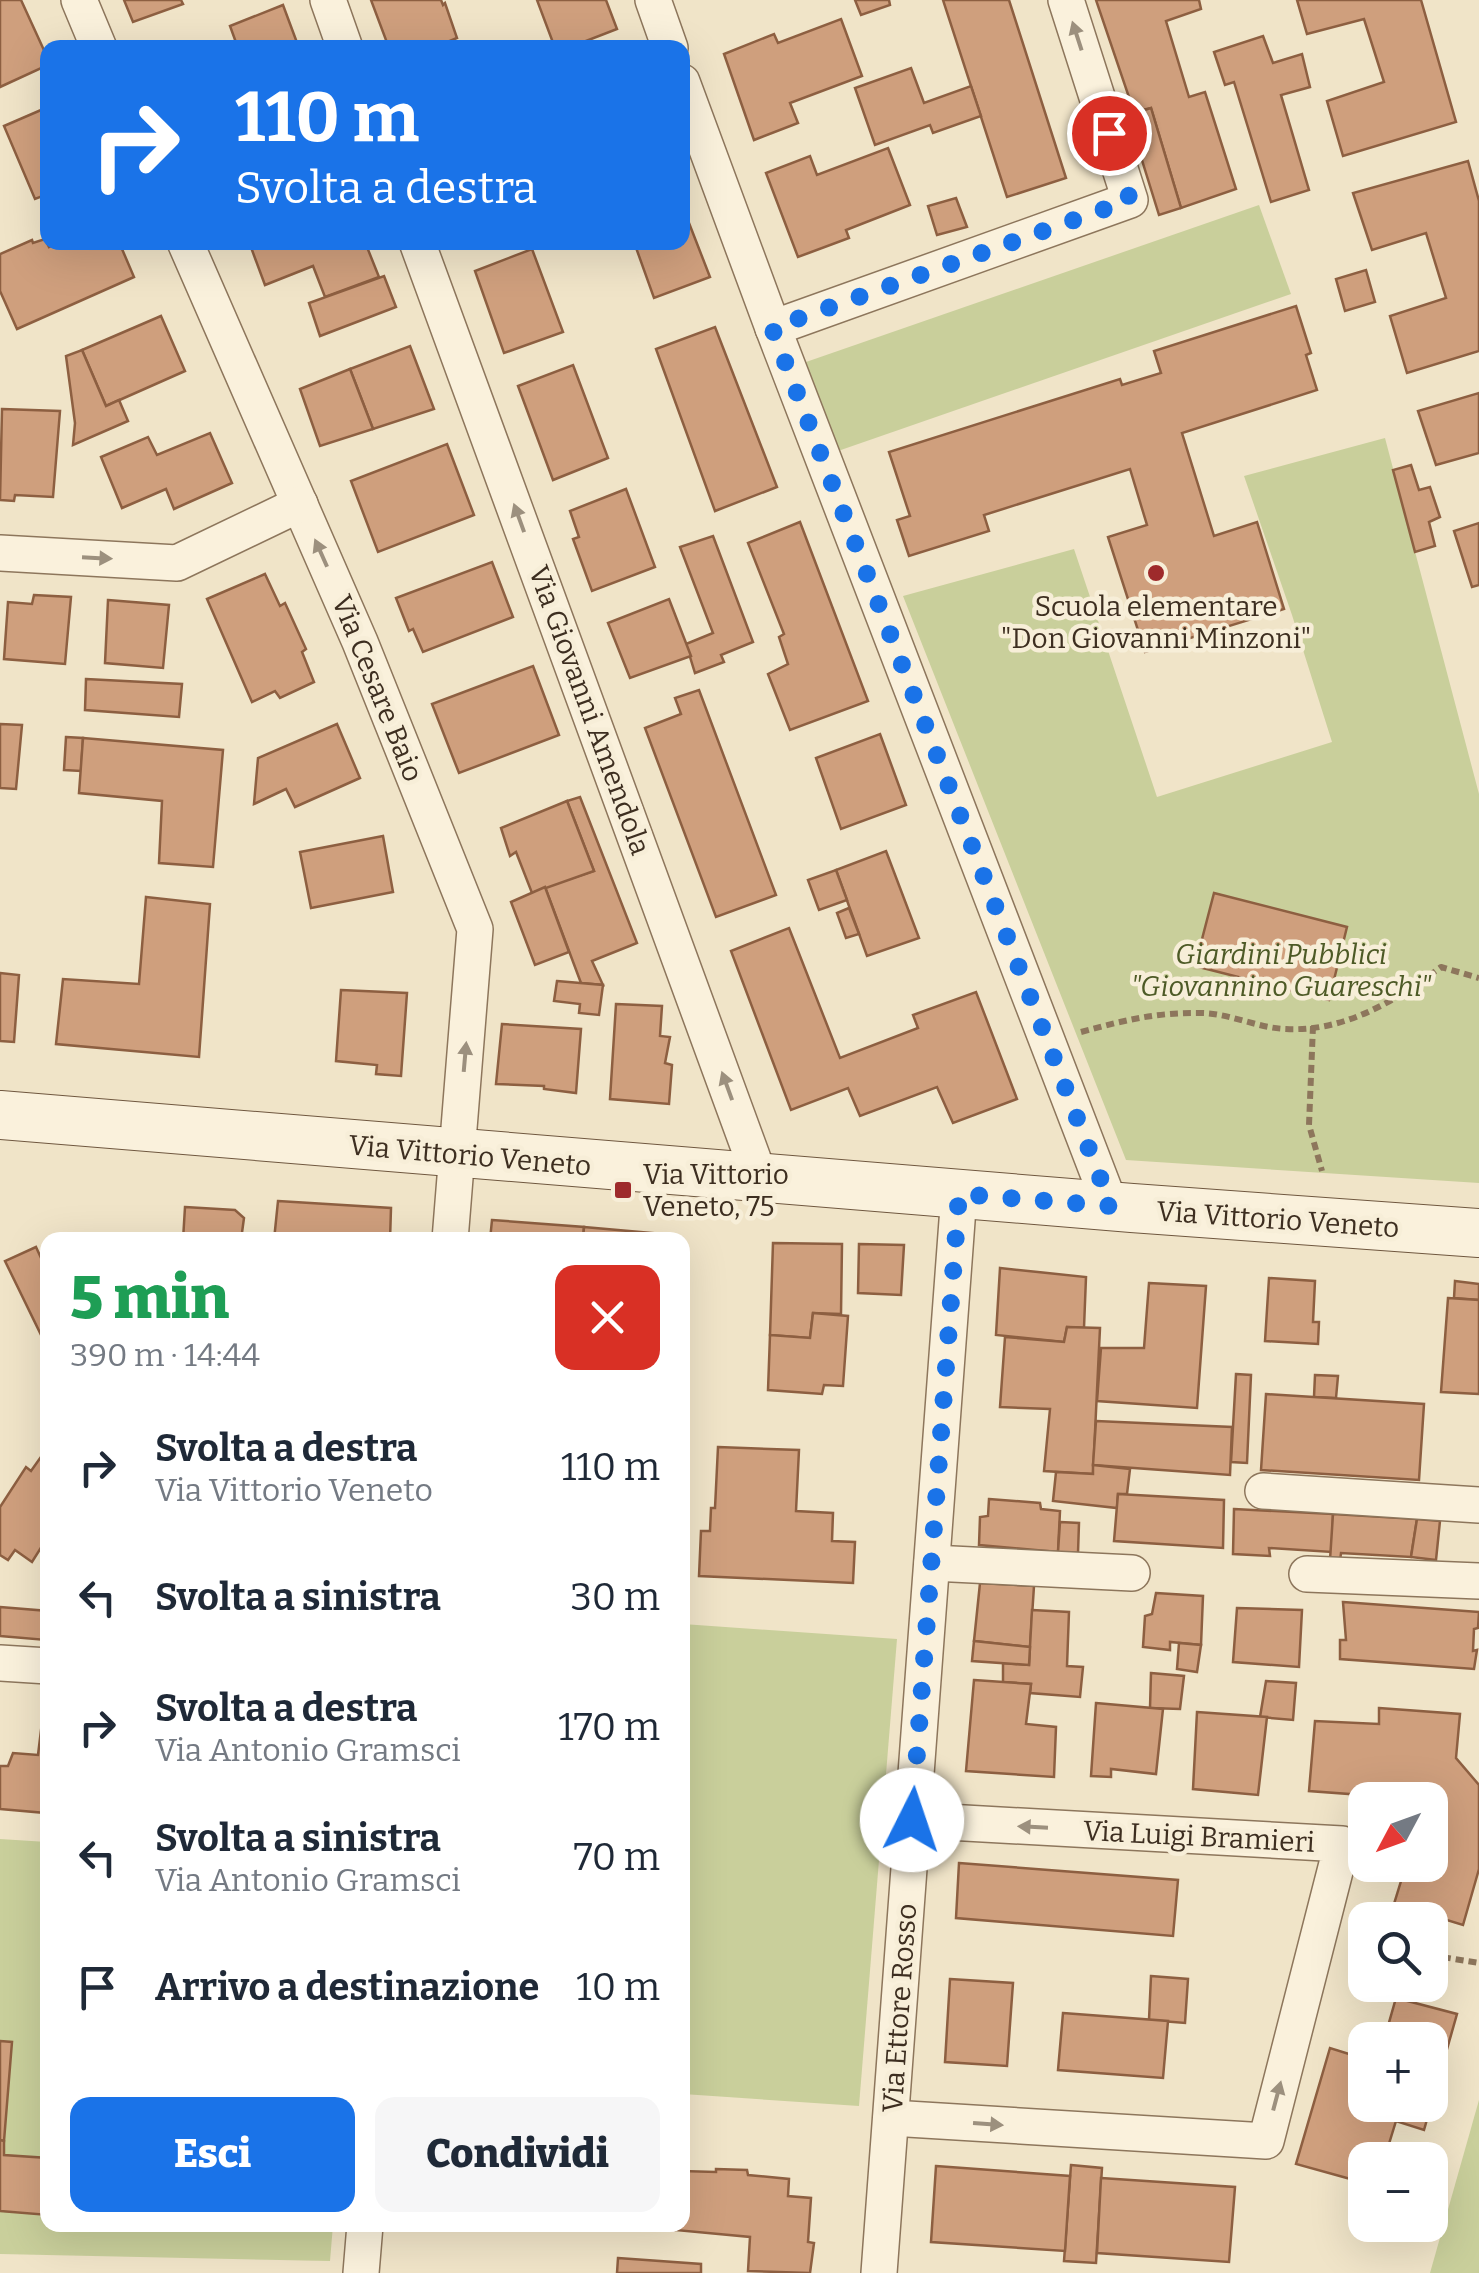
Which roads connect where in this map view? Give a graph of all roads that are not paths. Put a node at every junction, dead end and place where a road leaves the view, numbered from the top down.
1 (78, 0) edge
2 (328, 0) edge
3 (652, 0) edge
4 (1066, 0) edge
5 (96, 40) edge
6 (342, 40) edge
7 (667, 40) edge
8 (690, 104) edge
9 (189, 250) edge
10 (421, 250) edge
11 (772, 328) junction
12 (300, 504) junction
13 (0, 553) edge
14 (0, 1115) edge
15 (456, 1154) junction
16 (760, 1178) junction
17 (959, 1194) junction
18 (1111, 1206) junction
19 (451, 1232) edge
20 (1479, 1233) edge
21 (1263, 1490) dead end
22 (1479, 1505) edge
23 (932, 1563) junction
24 (1132, 1572) dead end
25 (1307, 1574) dead end
26 (1479, 1581) edge
27 (0, 1663) edge
28 (40, 1666) edge
29 (912, 1820) junction
30 (891, 2118) junction
31 (364, 2232) edge
32 (361, 2273) edge
33 (879, 2273) edge

1 - 5 street
2 - 6 street
3 - 7 street
11 -> 4 street
8 - 11 street
9 - 12 street, Via Cesare Baio
16 -> 10 street, Via Giovanni Amendola
11 - 18 street
13 -> 12 street
15 -> 12 street, Via Cesare Baio
14 - 15 main road, Via Vittorio Veneto
15 - 16 main road, Via Vittorio Veneto
15 - 19 street, Via Cesare Baio
16 - 17 main road, Via Vittorio Veneto
17 - 18 main road, Via Vittorio Veneto
17 - 23 street, Via Ettore Rosso
18 - 20 main road, Via Vittorio Veneto
21 - 22 street
23 - 24 street
23 - 29 street, Via Ettore Rosso
25 - 26 street
27 - 28 street
29 - 30 street, Via Ettore Rosso
30 -> 29 street, Via Luigi Bramieri
30 - 33 street, Via Ettore Rosso
31 - 32 street

